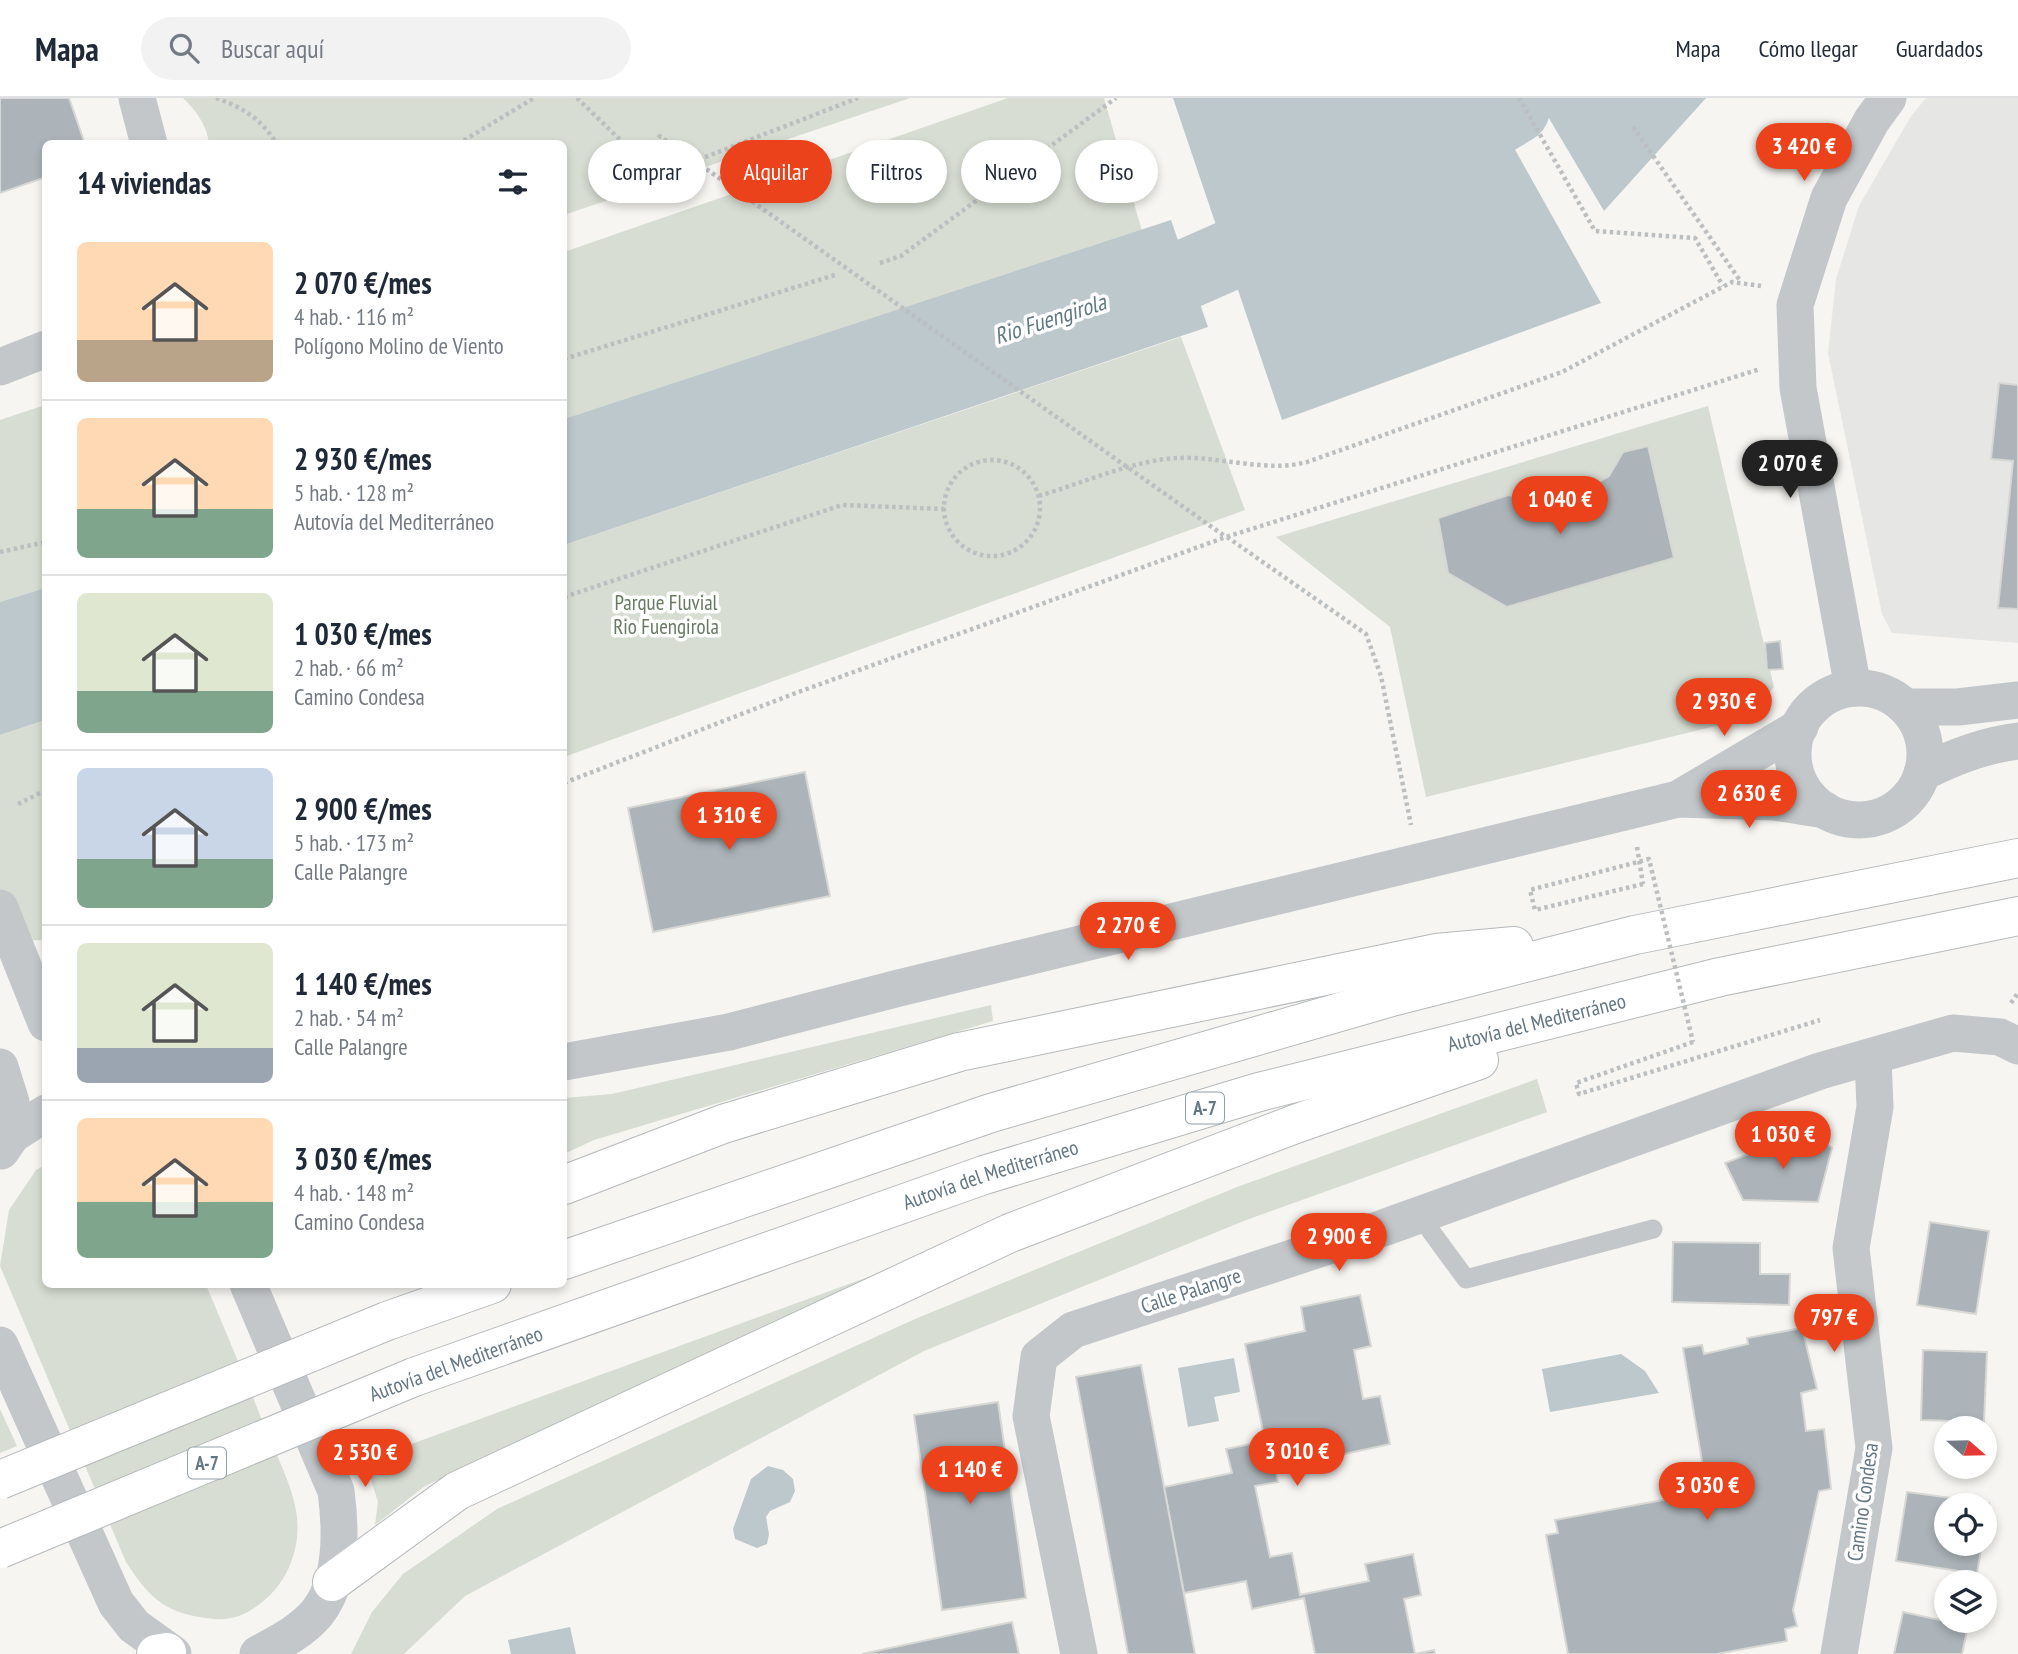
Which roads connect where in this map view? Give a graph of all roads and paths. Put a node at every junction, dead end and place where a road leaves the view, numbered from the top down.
1 (137, 98) edge
2 (216, 98) edge
3 (534, 98) edge
4 (577, 98) edge
5 (858, 98) edge
6 (1116, 98) edge
7 (1519, 98) edge
8 (1888, 98) edge
9 (1633, 127) dead end
10 (148, 140) edge
11 (275, 140) edge
12 (465, 140) edge
13 (620, 140) edge
14 (706, 157) edge
15 (706, 169) edge
16 (880, 263) dead end
17 (838, 274) dead end
18 (1742, 283) junction
19 (1723, 286) junction
20 (1795, 305) junction
21 (42, 351) edge
22 (1797, 357) junction
23 (567, 358) edge
24 (0, 367) edge
25 (1039, 496) junction
26 (945, 509) junction
27 (1226, 537) junction
28 (42, 543) edge
29 (0, 552) edge
30 (567, 596) edge
31 (1853, 688) junction
32 (2018, 699) edge
33 (1906, 707) junction
34 (1800, 727) junction
35 (2018, 741) edge
36 (1923, 774) junction
37 (567, 782) edge
38 (42, 792) edge
39 (1678, 799) junction
40 (18, 804) dead end
41 (1825, 810) junction
42 (2018, 858) edge
43 (1418, 862) junction
44 (1643, 884) dead end
45 (0, 908) edge
46 (2018, 916) edge
47 (1635, 935) junction
48 (1720, 977) junction
49 (42, 1014) edge
50 (1820, 1020) dead end
51 (2018, 1046) edge
52 (1873, 1058) junction
53 (567, 1061) edge
54 (0, 1067) edge
55 (42, 1116) edge
56 (6, 1143) edge
57 (567, 1184) edge
58 (1419, 1214) junction
59 (1653, 1229) dead end
60 (567, 1259) edge
61 (250, 1288) edge
62 (481, 1288) edge
63 (0, 1345) edge
64 (0, 1480) edge
65 (0, 1549) edge
66 (325, 1597) junction
67 (165, 1653) edge
68 (258, 1654) edge
69 (308, 1654) edge
70 (1079, 1654) edge
71 (1839, 1654) edge

1 - 10 street
2 - 11 path
3 - 12 path
4 - 13 path
5 - 14 path
6 - 16 path
7 - 19 path
8 - 20 street
9 - 18 path
15 - 27 path, bridge
17 - 23 path
18 - 19 path
18 - 20 path
19 - 25 path
20 - 22 street
21 - 24 street
22 - 27 path
22 - 31 street
25 - 26 path
25 - 26 path
26 - 30 path
27 - 37 path
27 - 43 path
28 - 29 path
31 - 33 street
31 - 34 street
32 - 33 street
33 - 36 street
34 - 39 street
34 - 41 street
35 - 36 street
36 - 41 street
38 - 40 path
39 - 41 street
39 - 43 street
42 - 47 highway
43 - 53 street
44 - 50 path, bridge
45 - 49 street
46 - 48 highway, Autovía del Mediterráneo / A-7
47 - 57 highway
47 - 60 highway
48 - 65 highway, Autovía del Mediterráneo / A-7, bridge
48 - 66 highway
51 - 52 street, Calle Palangre
52 - 58 street, Calle Palangre
52 - 71 street, Camino Condesa
54 - 56 street
55 - 56 street
58 - 59 lane
58 - 70 street, Calle Palangre
61 - 66 street
62 - 64 highway, bridge
63 - 67 street
66 - 68 street
66 - 69 street

